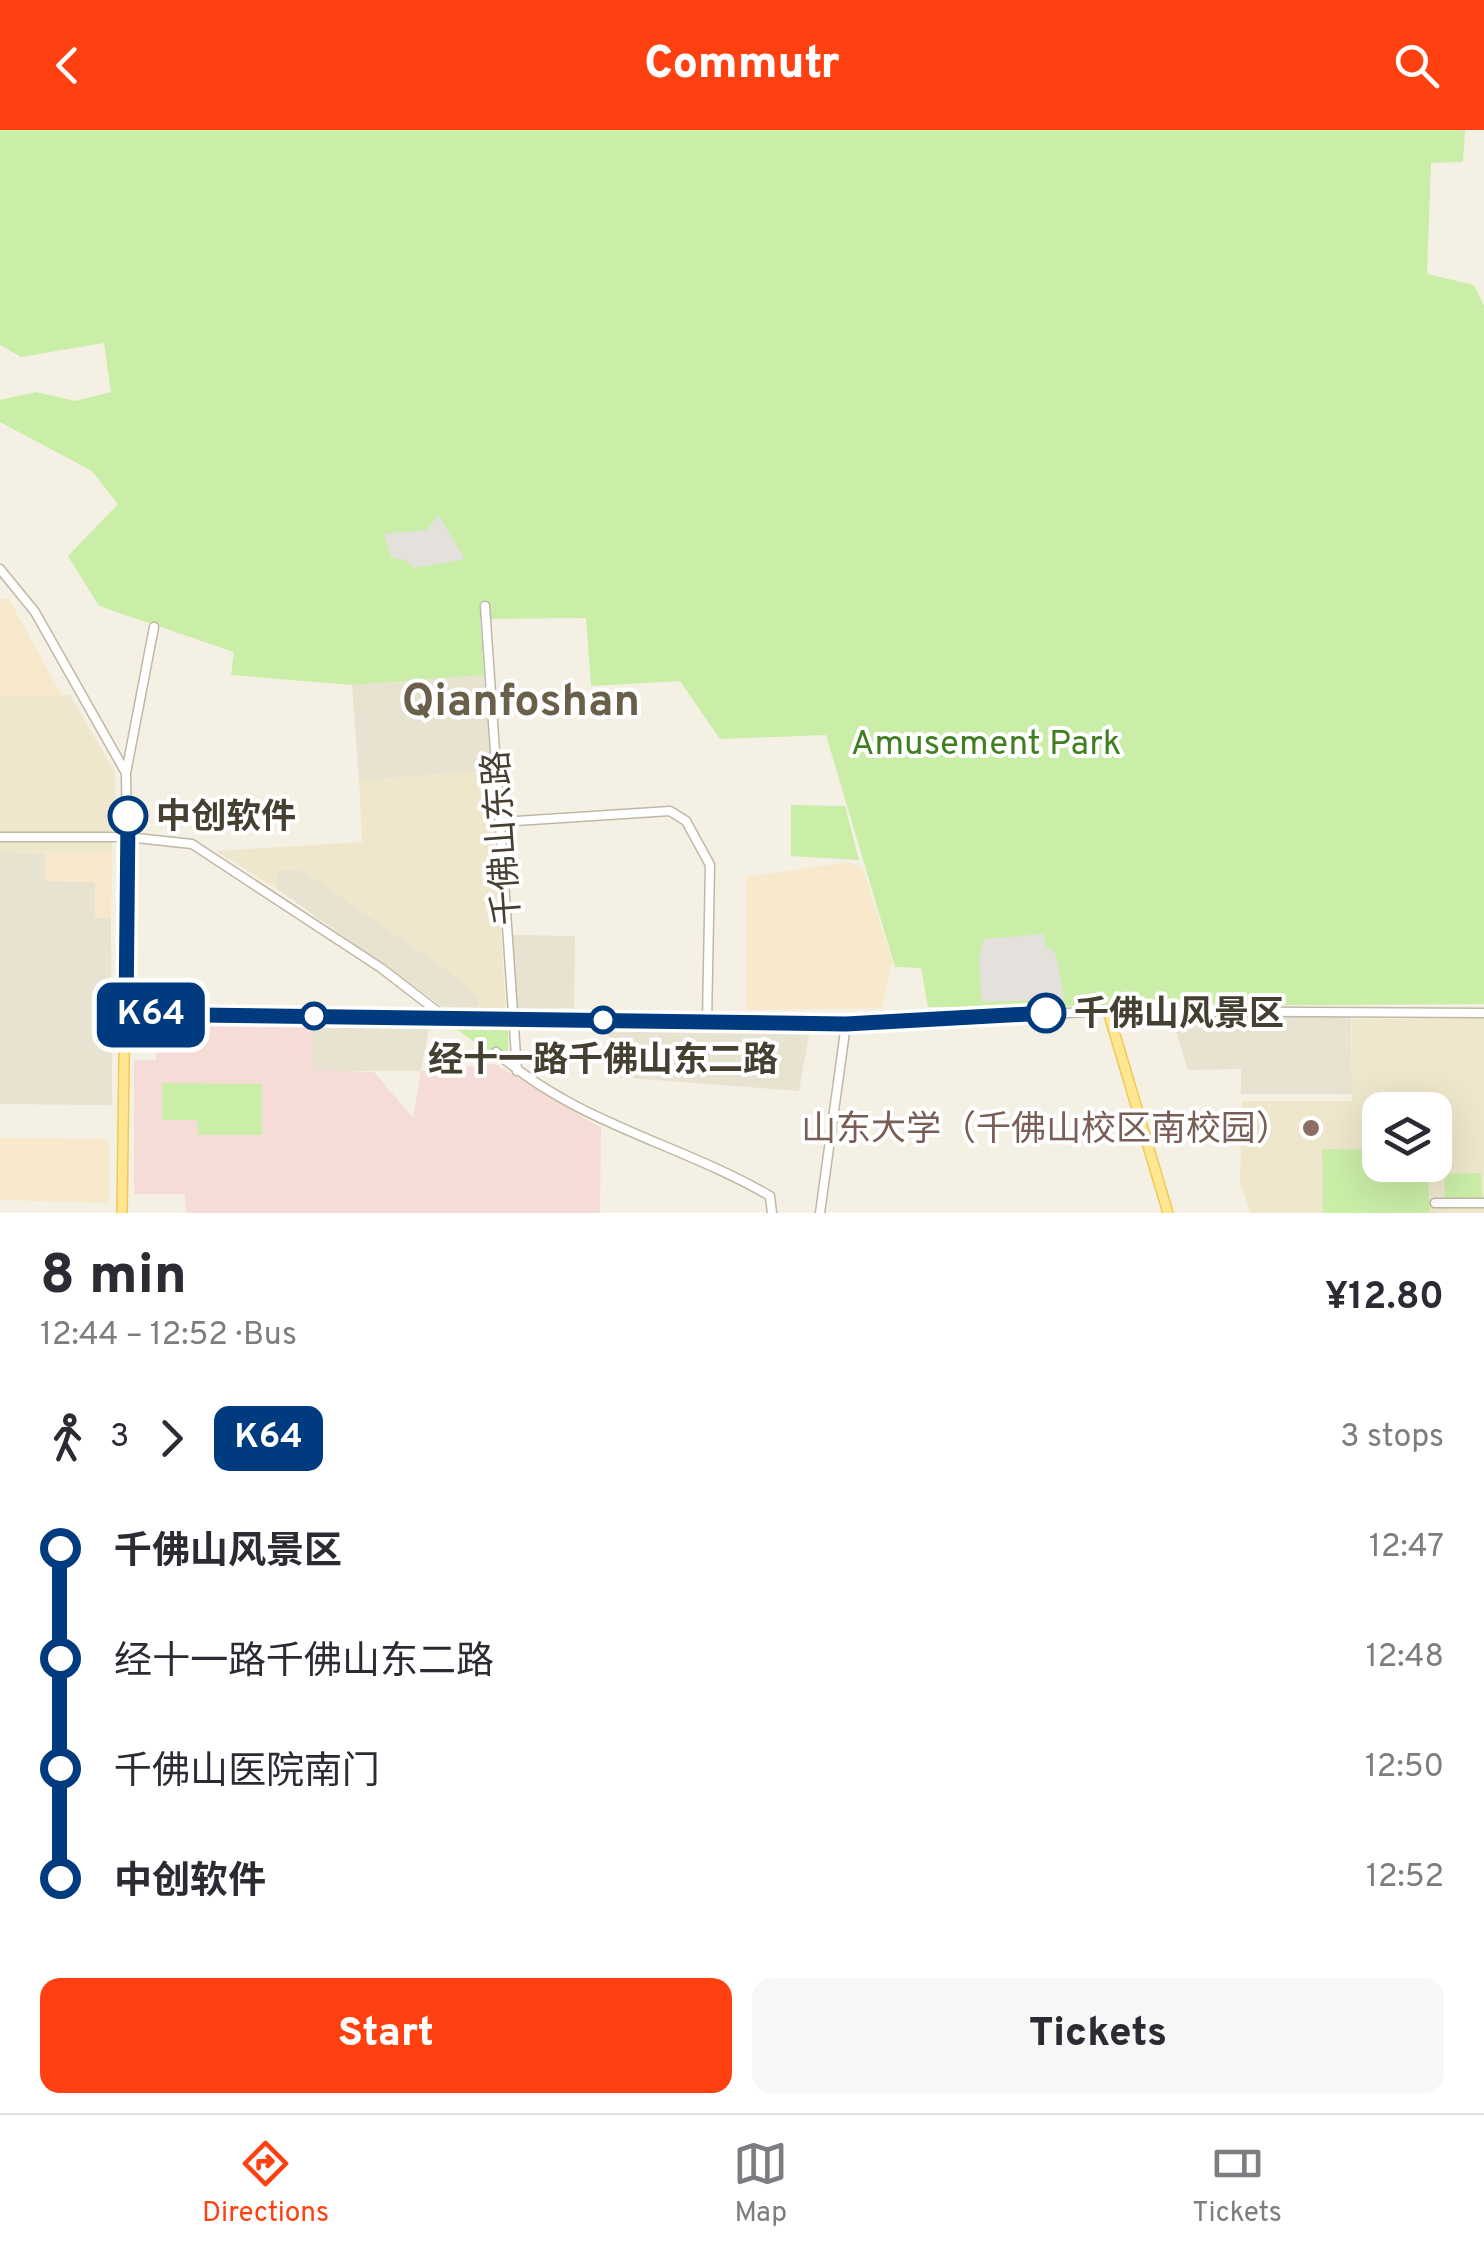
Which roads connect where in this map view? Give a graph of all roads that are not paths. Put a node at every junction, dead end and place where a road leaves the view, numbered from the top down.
1 (0, 569) edge
2 (485, 606) dead end
3 (154, 627) dead end
4 (126, 772) junction
5 (500, 822) junction
6 (0, 837) edge
7 (128, 838) junction
8 (1108, 1010) junction
9 (1484, 1013) edge
10 (126, 1014) junction
11 (446, 1018) junction
12 (513, 1019) junction
13 (707, 1022) junction
14 (846, 1024) junction
15 (496, 1052) dead end
16 (517, 1071) junction
17 (1435, 1203) dead end
18 (1484, 1203) edge
19 (122, 1213) edge
20 (772, 1213) edge
21 (820, 1213) edge
22 (1168, 1213) edge

1 - 4 street
2 - 5 street, 千佛山东路
3 - 4 street
4 - 7 street
5 - 12 street, 千佛山东路
5 - 13 street
6 - 7 street
7 - 10 main road
7 - 11 street
8 - 9 street
8 - 14 street
8 - 22 main road
10 - 11 street
10 - 19 main road
11 - 12 street
12 - 13 street
12 - 16 street, 千佛山东路
13 - 14 street
14 - 21 street
15 - 16 street
16 - 20 street
17 - 18 street

